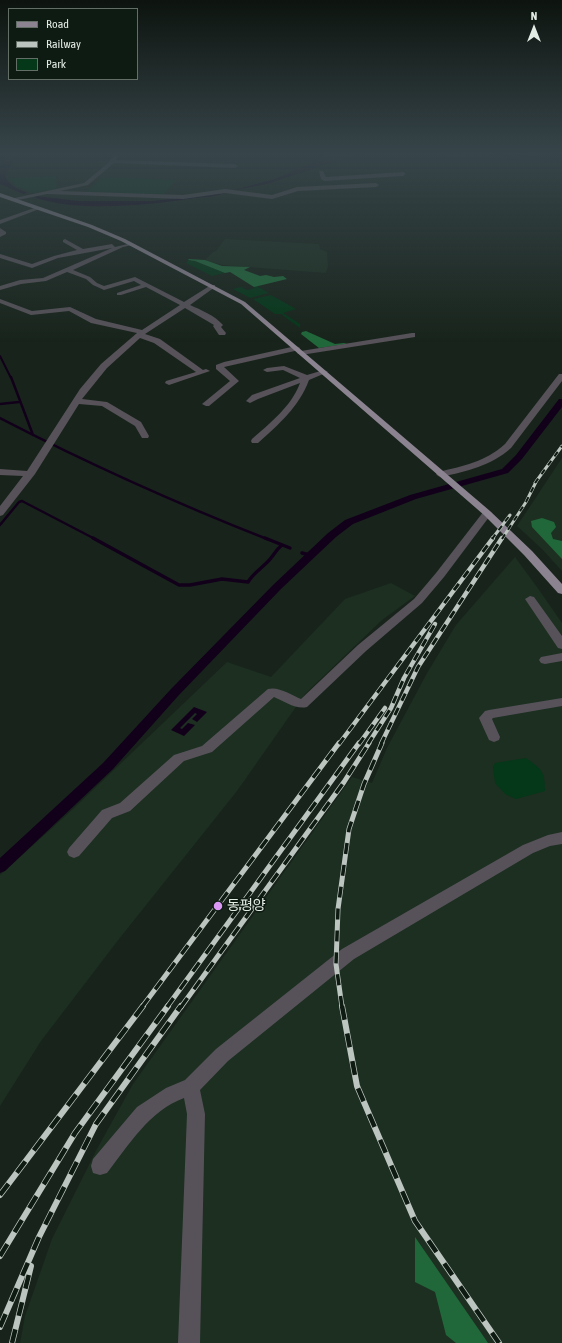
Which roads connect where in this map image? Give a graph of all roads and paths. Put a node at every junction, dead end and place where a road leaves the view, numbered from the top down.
1 (15, 217) edge
2 (64, 217) edge
3 (0, 222) edge
4 (0, 230) edge
5 (0, 235) edge
6 (65, 241) dead end
7 (130, 244) junction
8 (121, 246) junction
9 (82, 251) junction
10 (2, 258) edge
11 (68, 270) junction
12 (147, 285) junction
13 (213, 286) junction
14 (0, 288) edge
15 (119, 294) dead end
16 (0, 301) edge
17 (184, 304) junction
18 (141, 333) junction
19 (222, 333) dead end
20 (412, 335) dead end
21 (299, 351) junction
22 (219, 367) junction
23 (267, 370) dead end
24 (201, 372) junction
25 (324, 372) junction
26 (562, 376) edge
27 (306, 378) junction
28 (169, 383) dead end
29 (250, 401) dead end
30 (77, 402) junction
31 (206, 404) dead end
32 (145, 436) dead end
33 (254, 441) dead end
34 (0, 472) edge
35 (30, 474) junction
36 (445, 477) junction
37 (487, 513) junction
38 (0, 514) edge
39 (562, 591) edge
40 (530, 599) dead end
41 (562, 645) edge
42 (562, 657) edge
43 (545, 660) dead end
44 (562, 702) edge
45 (494, 737) dead end
46 (562, 838) edge
47 (74, 852) dead end
48 (191, 1087) junction
49 (100, 1166) dead end
50 (189, 1343) edge

1 - 3 street
2 - 7 main road
4 - 5 street
6 - 9 street
7 - 8 street
7 - 13 main road
8 - 9 street
8 - 11 street
9 - 10 street
11 - 12 street
11 - 14 street
12 - 15 street
12 - 17 street
13 - 17 street
13 - 21 main road
16 - 18 street
17 - 18 street
17 - 19 street
18 - 24 street
18 - 30 street
20 - 21 street
21 - 22 street
21 - 25 main road
22 - 24 street
22 - 31 street
23 - 27 street
24 - 28 street
25 - 27 street
25 - 36 main road
26 - 36 street
27 - 29 street
27 - 33 street
30 - 32 street
30 - 35 street
34 - 35 street
35 - 38 street
36 - 37 main road
37 - 39 main road
37 - 47 street
40 - 41 street
42 - 43 street
44 - 45 street
46 - 48 street
48 - 49 street
48 - 50 street

